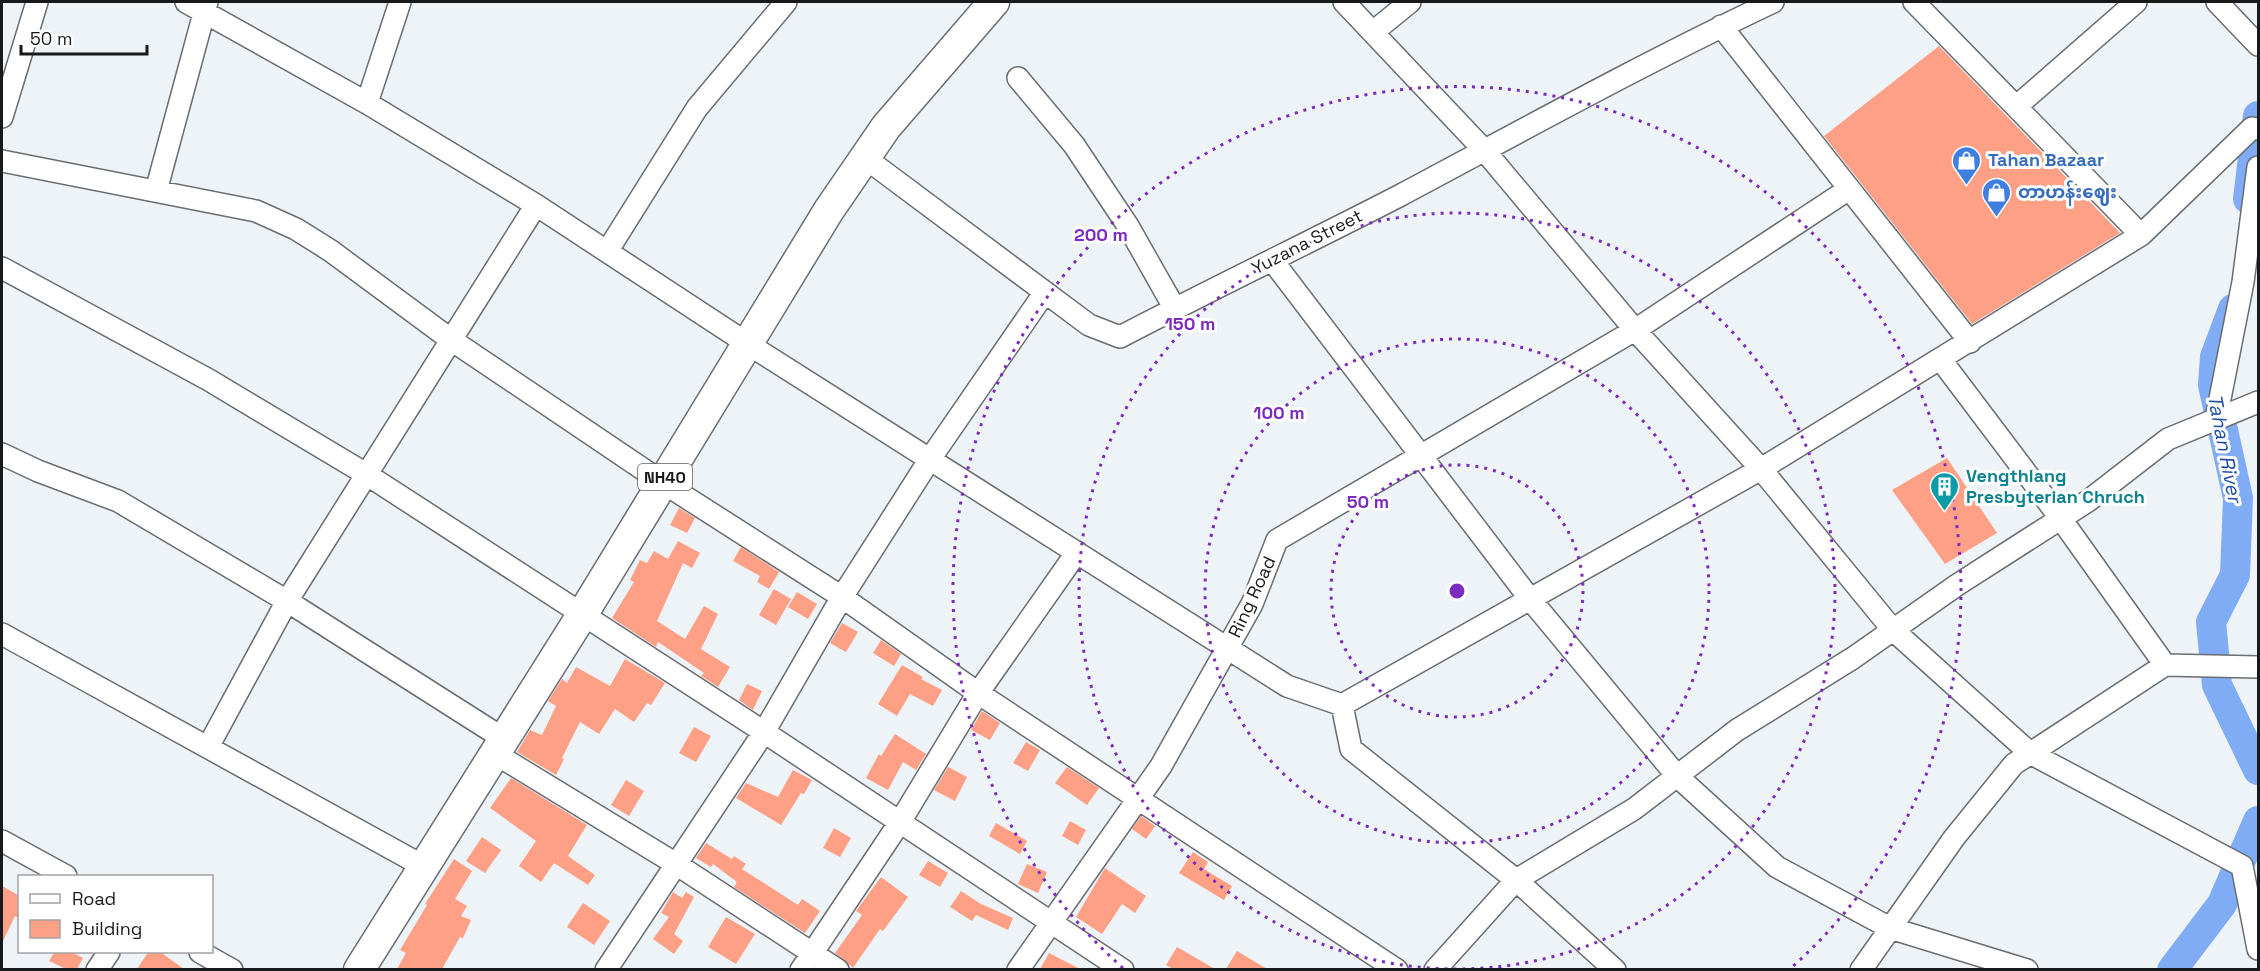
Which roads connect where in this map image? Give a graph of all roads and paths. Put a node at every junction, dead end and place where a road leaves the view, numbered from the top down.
1 (37, 2) edge
2 (186, 2) edge
3 (400, 2) edge
4 (786, 2) edge
5 (994, 2) edge
6 (1344, 2) edge
7 (1410, 2) edge
8 (1773, 2) edge
9 (1914, 2) edge
10 (2136, 2) edge
11 (2217, 2) edge
12 (206, 7) edge
13 (1721, 26) junction
14 (1372, 32) junction
15 (2259, 45) edge
16 (1018, 78) dead end
17 (367, 103) junction
18 (2017, 106) junction
19 (2, 117) edge
20 (2259, 129) edge
21 (1484, 150) junction
22 (864, 157) junction
23 (2, 161) edge
24 (2259, 167) edge
25 (1849, 189) junction
26 (156, 191) junction
27 (536, 205) junction
28 (2141, 235) junction
29 (608, 250) junction
30 (1272, 260) junction
31 (2, 268) edge
32 (1045, 292) junction
33 (1175, 309) junction
34 (1635, 330) junction
35 (450, 339) junction
36 (1970, 342) junction
37 (748, 344) junction
38 (1941, 360) junction
39 (2259, 402) edge
40 (2216, 419) junction
41 (2, 454) edge
42 (1422, 455) junction
43 (930, 459) junction
44 (1761, 470) junction
45 (366, 474) junction
46 (662, 482) junction
47 (2061, 519) junction
48 (1077, 552) junction
49 (842, 597) junction
50 (1530, 599) junction
51 (287, 601) junction
52 (582, 615) junction
53 (1893, 630) junction
54 (2, 634) edge
55 (1228, 647) junction
56 (2165, 665) junction
57 (2259, 667) edge
58 (978, 693) junction
59 (1342, 705) junction
60 (764, 732) junction
61 (499, 746) junction
62 (208, 747) junction
63 (2030, 753) junction
64 (1677, 776) junction
65 (1139, 798) junction
66 (900, 822) junction
67 (2, 841) edge
68 (676, 864) junction
69 (423, 866) junction
70 (64, 875) edge
71 (1516, 880) junction
72 (1051, 922) junction
73 (1890, 928) junction
74 (2259, 949) edge
75 (108, 953) edge
76 (204, 953) edge
77 (807, 961) edge
78 (1372, 963) edge
79 (97, 969) edge
80 (232, 969) edge
81 (359, 969) edge
82 (606, 969) edge
83 (838, 969) edge
84 (1018, 969) edge
85 (1123, 969) edge
86 (1397, 969) edge
87 (1435, 969) edge
88 (1615, 969) edge
89 (1861, 969) edge
90 (2027, 969) edge

1 - 19 street
2 - 12 street
3 - 17 street
4 - 29 street
5 - 22 highway, NH40
6 - 14 street
7 - 14 street
8 - 13 street, Yuzana Street
9 - 18 street
10 - 18 street
11 - 15 street
12 - 17 street
12 - 26 street
13 - 21 street, Yuzana Street
13 - 25 street
14 - 21 street
16 - 33 street
17 - 27 street
18 - 28 street
20 - 28 street
21 - 30 street, Yuzana Street
21 - 34 street
22 - 32 street, Yuzana Street
22 - 37 highway, NH40
23 - 26 street
24 - 40 street
25 - 34 street, Ring Road
25 - 36 street
26 - 35 street
27 - 29 street
27 - 35 street
28 - 36 street
29 - 37 street
30 - 33 street, Yuzana Street
30 - 42 street
31 - 45 street
32 - 33 street, Yuzana Street
32 - 43 street
34 - 42 street, Ring Road
34 - 44 street
35 - 45 street
35 - 46 street
36 - 38 street
37 - 43 street
37 - 46 highway, NH40
38 - 44 street
38 - 47 street
39 - 40 street
40 - 47 street
41 - 51 street
42 - 50 street
42 - 55 street, Ring Road
43 - 48 street
43 - 49 street
44 - 50 street
44 - 53 street
45 - 51 street
45 - 52 street
46 - 49 street
46 - 52 highway, NH40
47 - 53 street
47 - 56 street
48 - 55 street
48 - 58 street
49 - 58 street
49 - 60 street
50 - 59 street
50 - 64 street
51 - 61 street
51 - 62 street
52 - 60 street
52 - 61 highway, NH40
53 - 63 street
53 - 64 street
54 - 62 street
55 - 59 street
55 - 65 street, Ring Road
56 - 57 street
56 - 63 street
58 - 65 street
58 - 66 street
59 - 71 street
60 - 66 street
60 - 68 street
61 - 68 street
61 - 69 highway, NH40
62 - 69 street
63 - 73 street
63 - 74 street
64 - 71 street
64 - 73 street
65 - 72 street, Ring Road
65 - 78 street
66 - 72 street
66 - 77 street
67 - 70 street
68 - 77 street
68 - 82 street
69 - 81 highway, NH40
71 - 87 street
71 - 88 street
72 - 84 street, Ring Road
72 - 85 street
73 - 89 street
73 - 90 street
75 - 79 street
76 - 80 street
77 - 83 street
78 - 86 street

